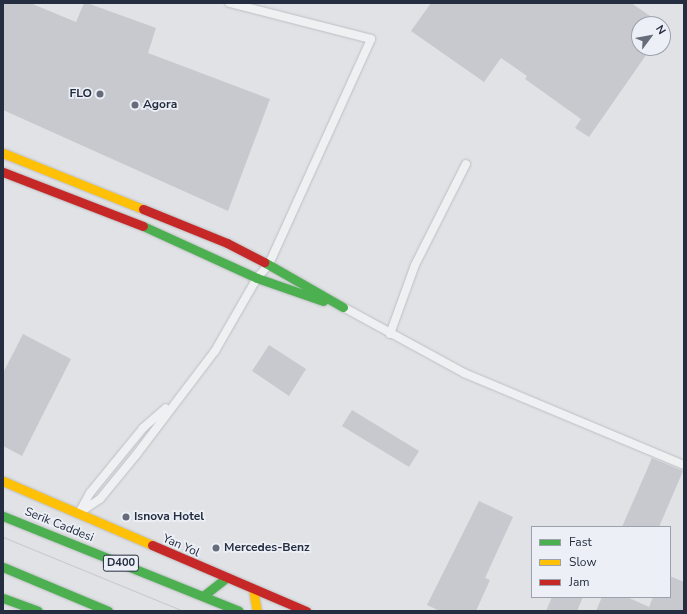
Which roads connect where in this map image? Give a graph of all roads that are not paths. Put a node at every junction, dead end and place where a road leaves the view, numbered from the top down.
1 (230, 3) edge
2 (3, 153) edge
3 (466, 164) dead end
4 (3, 172) edge
5 (269, 264) junction
6 (257, 278) junction
7 (343, 307) junction
8 (390, 334) junction
9 (178, 397) junction
10 (684, 465) edge
11 (3, 481) edge
12 (79, 513) junction
13 (3, 516) edge
14 (3, 567) edge
15 (226, 578) junction
16 (253, 589) junction
17 (203, 596) junction
18 (3, 598) edge
19 (38, 611) edge
20 (108, 611) edge
21 (239, 611) edge
22 (257, 611) edge
23 (306, 611) edge

1 - 5 street
2 - 5 main road
3 - 8 street
4 - 6 main road
5 - 6 street
5 - 7 main road
6 - 7 main road
6 - 9 street
7 - 8 street
8 - 10 street
9 - 12 street
9 - 12 street
11 - 12 main road, Yan Yol
12 - 15 main road, Yan Yol
13 - 17 main road, Serik Caddesi / D400
14 - 20 main road
15 - 16 main road, Yan Yol
15 - 17 main road
16 - 22 main road
16 - 23 main road, Yan Yol
17 - 21 main road, Serik Caddesi / D400
18 - 19 main road

